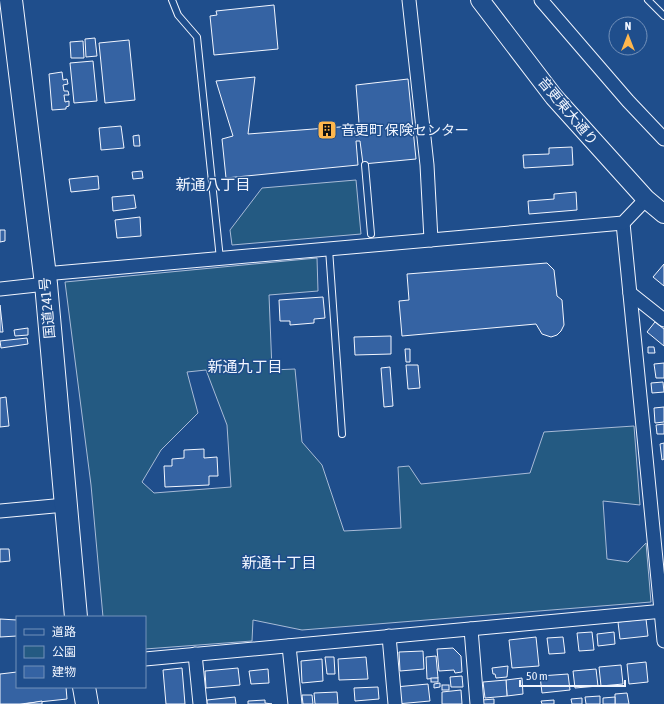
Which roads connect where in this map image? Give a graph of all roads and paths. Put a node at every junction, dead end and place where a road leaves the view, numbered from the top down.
1 (11, 0) edge
2 (172, 0) edge
3 (409, 0) edge
4 (480, 0) edge
5 (541, 0) edge
6 (648, 0) edge
7 (664, 16) edge
8 (664, 139) edge
9 (365, 165) dead end
10 (646, 199) junction
11 (664, 214) edge
12 (623, 223) junction
13 (371, 234) dead end
14 (431, 240) junction
15 (329, 249) junction
16 (220, 259) junction
17 (45, 279) junction
18 (0, 289) edge
19 (630, 293) junction
20 (664, 320) edge
21 (342, 434) dead end
22 (65, 505) junction
23 (0, 511) edge
24 (663, 611) edge
25 (76, 616) edge
26 (471, 629) junction
27 (389, 636) junction
28 (664, 641) edge
29 (289, 646) junction
30 (195, 654) junction
31 (146, 659) edge
32 (84, 688) edge
33 (87, 704) edge
34 (200, 704) edge
35 (295, 704) edge
36 (395, 704) edge
37 (477, 704) edge

1 - 17 highway, 国道241号
2 - 16 lane
3 - 14 street
4 - 10 street, 音更東大通り
5 - 8 street
6 - 7 lane
9 - 13 lane
10 - 11 street, 音更東大通り
10 - 12 street
12 - 14 street
12 - 19 street
14 - 15 street
15 - 16 street
15 - 21 lane
16 - 17 street
17 - 18 street
17 - 22 highway, 国道241号
19 - 20 street
19 - 24 street
22 - 23 street
22 - 25 highway, 国道241号
24 - 26 street
24 - 28 street
26 - 27 street
26 - 37 street
27 - 29 street
27 - 36 street
29 - 30 street
29 - 35 street
30 - 31 street
30 - 34 street
32 - 33 highway

